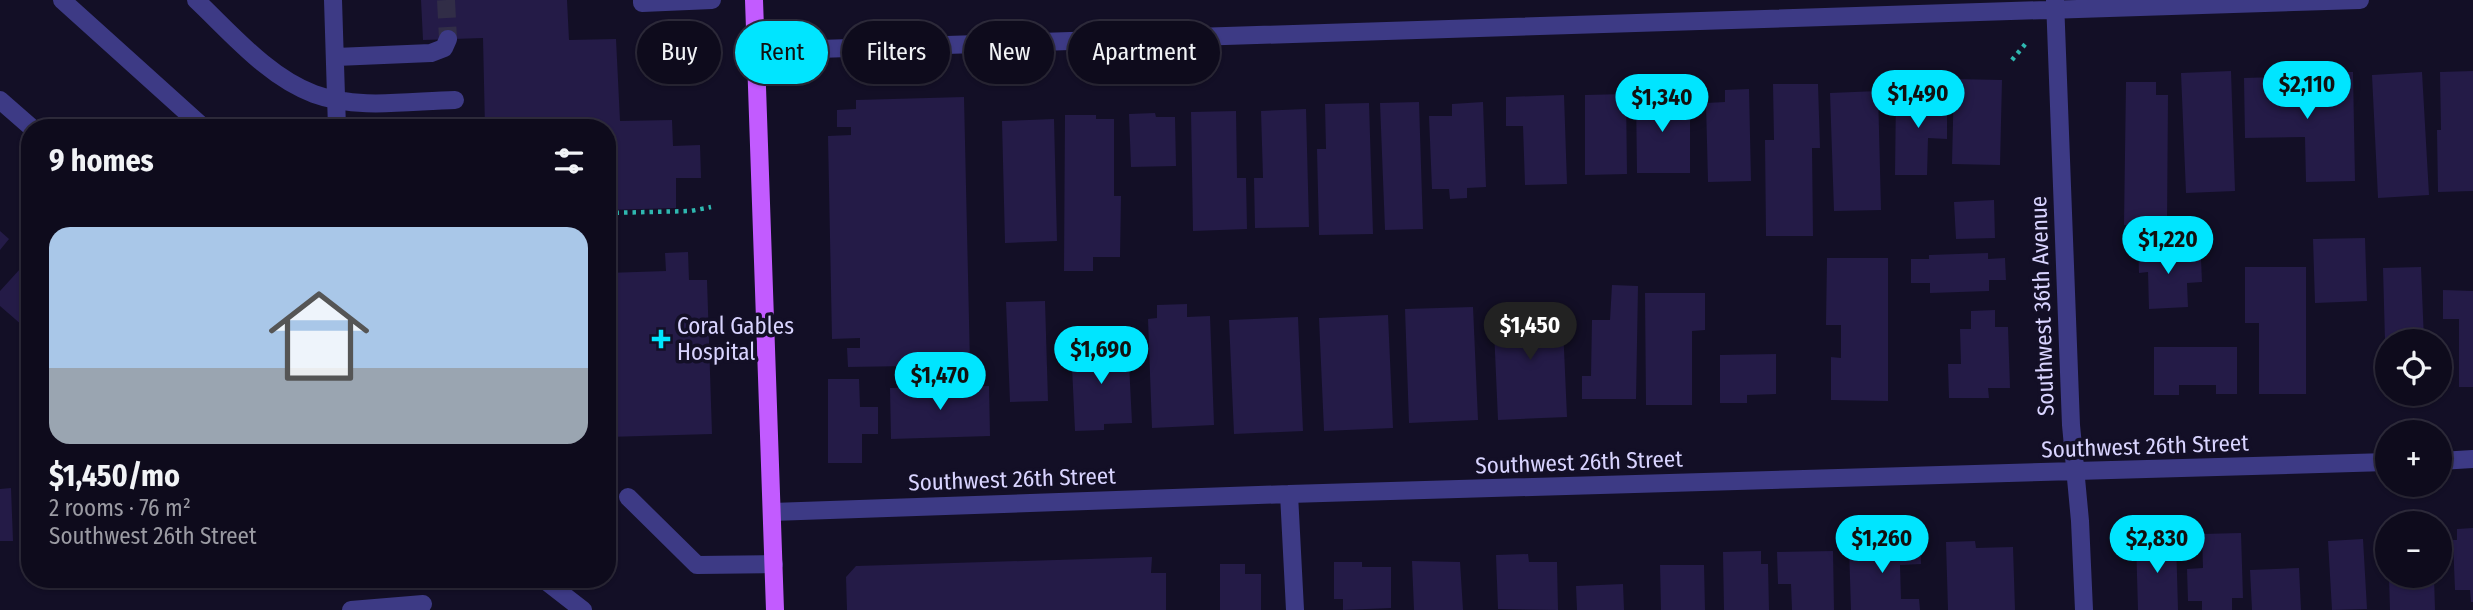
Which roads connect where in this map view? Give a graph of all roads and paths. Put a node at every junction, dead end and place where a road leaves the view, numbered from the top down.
1 (62, 0) edge
2 (196, 0) edge
3 (333, 0) edge
4 (642, 0) edge
5 (712, 0) edge
6 (754, 0) edge
7 (2360, 0) edge
8 (2055, 5) edge
9 (755, 21) edge
10 (448, 39) dead end
11 (2027, 42) dead end
12 (828, 48) edge
13 (336, 57) junction
14 (2012, 60) dead end
15 (757, 84) edge
16 (337, 99) junction
17 (0, 100) edge
18 (455, 100) dead end
19 (22, 119) edge
20 (194, 119) edge
21 (337, 119) edge
22 (711, 207) dead end
23 (616, 213) edge
24 (2473, 459) edge
25 (2452, 460) edge
26 (2375, 462) edge
27 (2076, 472) junction
28 (1289, 494) junction
29 (628, 497) dead end
30 (772, 512) junction
31 (774, 564) junction
32 (555, 588) edge
33 (424, 604) dead end
34 (351, 610) edge
35 (583, 610) edge
36 (775, 610) edge
37 (1294, 610) edge
38 (2084, 610) edge

1 - 20 street
2 - 16 street
3 - 13 street
4 - 5 street
6 - 9 main road
7 - 8 street
8 - 12 street
8 - 27 street, Southwest 36th Avenue
10 - 13 street
11 - 14 path
13 - 16 street
15 - 30 main road
16 - 18 street
16 - 21 street
17 - 19 street
22 - 23 path
24 - 25 street
26 - 27 street, Southwest 26th Street
27 - 28 street, Southwest 26th Street
27 - 38 street, Southwest 36th Avenue
28 - 30 street, Southwest 26th Street
28 - 37 street
29 - 31 street
30 - 31 main road
31 - 36 main road
32 - 35 street
33 - 34 street

